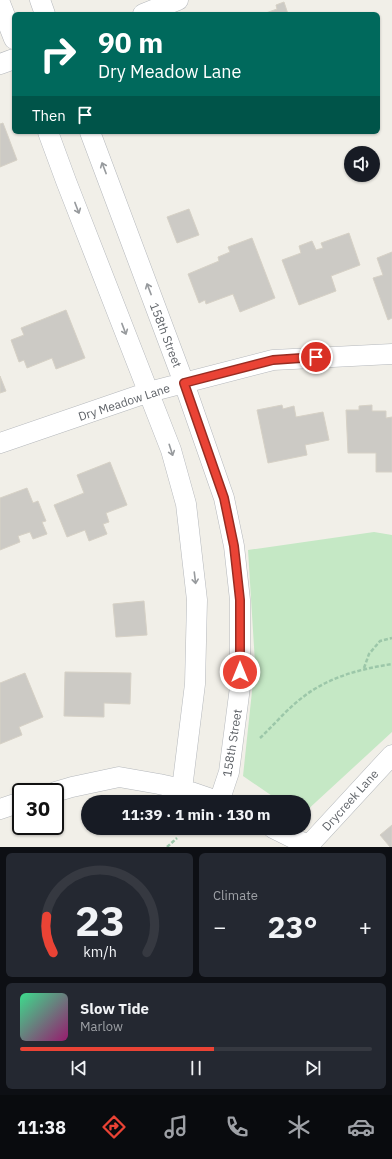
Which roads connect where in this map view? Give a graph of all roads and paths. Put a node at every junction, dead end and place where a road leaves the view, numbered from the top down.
1 (40, 0) edge
2 (178, 0) edge
3 (0, 3) edge
4 (44, 12) edge
5 (148, 12) edge
6 (12, 34) edge
7 (12, 60) edge
8 (0, 64) edge
9 (49, 134) edge
10 (91, 134) edge
11 (392, 354) edge
12 (184, 383) junction
13 (149, 392) junction
14 (0, 443) edge
15 (392, 638) edge
16 (392, 664) edge
17 (364, 668) junction
18 (260, 738) dead end
19 (392, 755) edge
20 (64, 789) edge
21 (182, 789) junction
22 (200, 795) edge
23 (222, 795) edge
24 (12, 805) edge
25 (0, 809) edge
26 (286, 835) edge
27 (177, 838) dead end
28 (167, 847) edge
29 (309, 847) edge

1 - 4 street
2 - 5 street
3 - 6 street
7 - 8 street
9 -> 13 street
12 -> 10 street, 158th Street
11 - 12 street, Dry Meadow Lane
12 - 13 street, Dry Meadow Lane
12 - 23 street, 158th Street
13 - 14 street, Dry Meadow Lane
13 -> 21 street
15 - 17 path
16 - 17 path
17 - 18 path
19 - 29 street, Drycreek Lane
20 - 21 street
21 - 22 street
24 - 25 street
26 - 29 street
27 - 28 path

